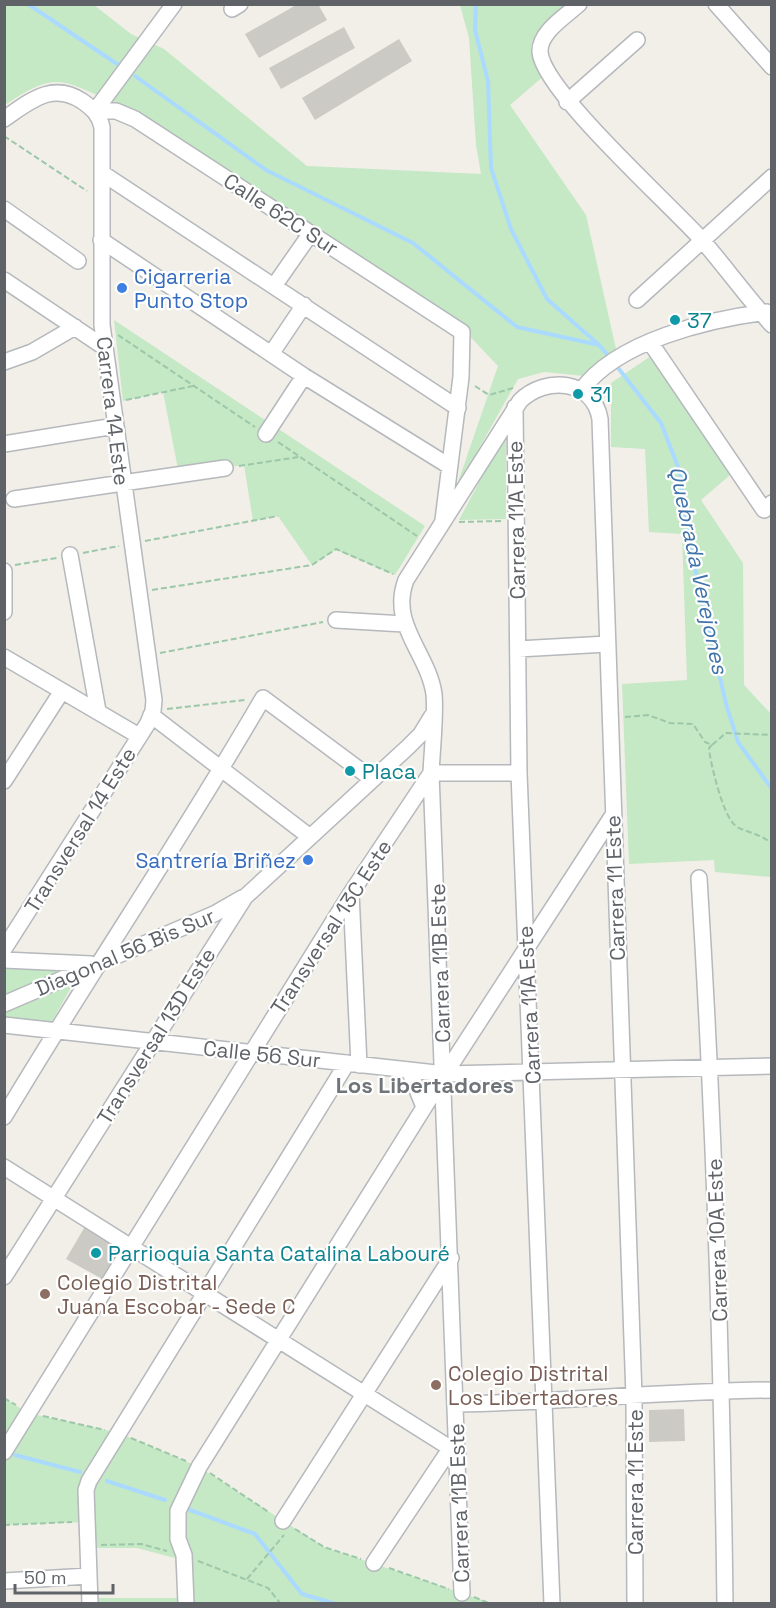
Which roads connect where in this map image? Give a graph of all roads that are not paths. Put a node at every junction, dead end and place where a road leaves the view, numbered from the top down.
1 (579, 4) edge
2 (716, 4) edge
3 (175, 6) edge
4 (637, 40) dead end
5 (771, 66) edge
6 (567, 102) junction
7 (95, 111) junction
8 (4, 119) edge
9 (102, 173) junction
10 (771, 177) edge
11 (4, 209) edge
12 (311, 233) junction
13 (101, 240) junction
14 (702, 240) junction
15 (78, 261) dead end
16 (4, 280) edge
17 (274, 286) junction
18 (637, 300) dead end
19 (304, 305) junction
20 (766, 312) edge
21 (771, 325) edge
22 (75, 327) junction
23 (650, 342) junction
24 (104, 347) junction
25 (272, 354) junction
26 (5, 362) edge
27 (304, 376) junction
28 (581, 391) junction
29 (515, 407) junction
30 (458, 408) junction
31 (115, 426) junction
32 (266, 434) dead end
33 (4, 444) edge
34 (448, 466) junction
35 (225, 468) road end
36 (122, 483) junction
37 (14, 499) dead end
38 (768, 507) edge
39 (443, 523) junction
40 (70, 555) dead end
41 (4, 571) edge
42 (4, 612) edge
43 (336, 620) road end
44 (404, 624) junction
45 (607, 644) junction
46 (518, 649) junction
47 (4, 657) edge
48 (62, 691) junction
49 (98, 711) junction
50 (152, 713) junction
51 (432, 715) junction
52 (140, 736) junction
53 (221, 769) junction
54 (431, 773) junction
55 (519, 773) junction
56 (372, 779) junction
57 (4, 781) edge
58 (613, 815) junction
59 (310, 837) junction
60 (699, 878) dead end
61 (351, 893) junction
62 (244, 897) junction
63 (4, 949) edge
64 (526, 949) junction
65 (4, 960) edge
66 (97, 964) junction
67 (4, 1004) edge
68 (4, 1024) edge
69 (56, 1030) junction
70 (153, 1041) junction
71 (251, 1053) junction
72 (353, 1064) junction
73 (771, 1066) edge
74 (711, 1067) junction
75 (409, 1070) junction
76 (621, 1070) junction
77 (532, 1072) junction
78 (445, 1074) junction
79 (424, 1107) junction
80 (4, 1117) edge
81 (4, 1167) edge
82 (54, 1198) junction
83 (131, 1247) junction
84 (451, 1258) junction
85 (4, 1277) edge
86 (205, 1294) junction
87 (278, 1340) junction
88 (722, 1390) junction
89 (771, 1390) edge
90 (364, 1394) junction
91 (634, 1397) junction
92 (544, 1403) junction
93 (456, 1404) junction
94 (5, 1451) edge
95 (454, 1451) junction
96 (288, 1524) road end
97 (374, 1563) road end
98 (89, 1576) junction
99 (4, 1581) edge
100 (462, 1593) road end
101 (185, 1599) edge
102 (90, 1604) edge
103 (552, 1604) edge
104 (635, 1604) edge
105 (725, 1604) edge

1 - 6 street
2 - 5 street
3 - 7 street
4 - 6 street
6 - 14 street
7 - 8 street
7 - 9 street, Carrera 14 Este
7 - 12 street, Calle 62C Sur
9 - 13 street, Carrera 14 Este
9 - 17 street
10 - 14 street
11 - 15 street
12 - 17 street
12 - 30 street, Calle 62C Sur
13 - 24 street, Carrera 14 Este
13 - 25 street
14 - 18 street
14 - 20 street
16 - 22 street
17 - 19 street
19 - 25 street
19 - 30 street
20 - 21 street
20 - 23 street
22 - 24 street
22 - 26 street
23 - 28 street
23 - 38 street
24 - 31 street, Carrera 14 Este
25 - 27 street
27 - 32 street
27 - 34 street
28 - 29 street
28 - 45 street, Carrera 11 Este
29 - 39 street, Carrera 11B Este
29 - 46 street, Carrera 11A Este
30 - 34 street
31 - 33 street
31 - 36 street, Carrera 14 Este
34 - 39 street
35 - 36 street
36 - 37 street
36 - 50 street, Carrera 14 Este
39 - 44 street, Carrera 11B Este
40 - 49 street
41 - 42 street
43 - 44 street
44 - 51 street, Carrera 11B Este
45 - 46 street
45 - 58 street, Carrera 11 Este
46 - 55 street, Carrera 11A Este
47 - 48 street
48 - 49 street
48 - 57 street
49 - 52 street
50 - 52 street, Transversal 14 Este
50 - 53 street
51 - 54 street, Carrera 11B Este
51 - 56 street, Transversal 13D Este
52 - 63 street, Transversal 14 Este
53 - 56 street
53 - 59 street
53 - 66 street
54 - 55 street
54 - 61 street, Transversal 13C Este
54 - 78 street, Carrera 11B Este
55 - 64 street, Carrera 11A Este
56 - 59 street, Transversal 13D Este
58 - 64 street
58 - 76 street, Carrera 11 Este
59 - 62 street, Transversal 13D Este
60 - 74 street, Carrera 10A Este
61 - 71 street, Transversal 13C Este
61 - 72 street
62 - 66 street, Diagonal 56 Bis Sur
62 - 70 street, Transversal 13D Este
64 - 77 street, Carrera 11A Este
64 - 78 street
65 - 66 street
66 - 67 street, Diagonal 56 Bis Sur
66 - 69 street
68 - 69 street, Calle 56 Sur
69 - 70 street, Calle 56 Sur
69 - 80 street
70 - 71 street, Calle 56 Sur
70 - 82 street, Transversal 13D Este
71 - 72 street, Calle 56 Sur
71 - 83 street, Transversal 13C Este
72 - 75 street, Calle 56 Sur
72 - 86 street
73 - 74 street, Calle 56 Sur
74 - 76 street, Calle 56 Sur
74 - 88 street, Carrera 10A Este
75 - 78 street, Calle 56 Sur
75 - 79 street
76 - 77 street, Calle 56 Sur
76 - 91 street, Carrera 11 Este
77 - 78 street, Calle 56 Sur
77 - 92 street, Carrera 11A Este
78 - 79 street
78 - 84 street, Carrera 11B Este
79 - 87 street
81 - 82 street
82 - 83 street
82 - 85 street, Transversal 13D Este
83 - 86 street
83 - 94 street, Transversal 13C Este
84 - 90 street
84 - 93 street, Carrera 11B Este
86 - 87 street
86 - 98 street
87 - 90 street
87 - 101 street
88 - 89 street
88 - 91 street
88 - 105 street, Carrera 10A Este
90 - 95 street
90 - 96 street
91 - 92 street
91 - 104 street, Carrera 11 Este
92 - 93 street
92 - 103 street, Carrera 11A Este
93 - 95 street, Carrera 11B Este
95 - 97 street
95 - 100 street, Carrera 11B Este
98 - 99 street
98 - 102 street

